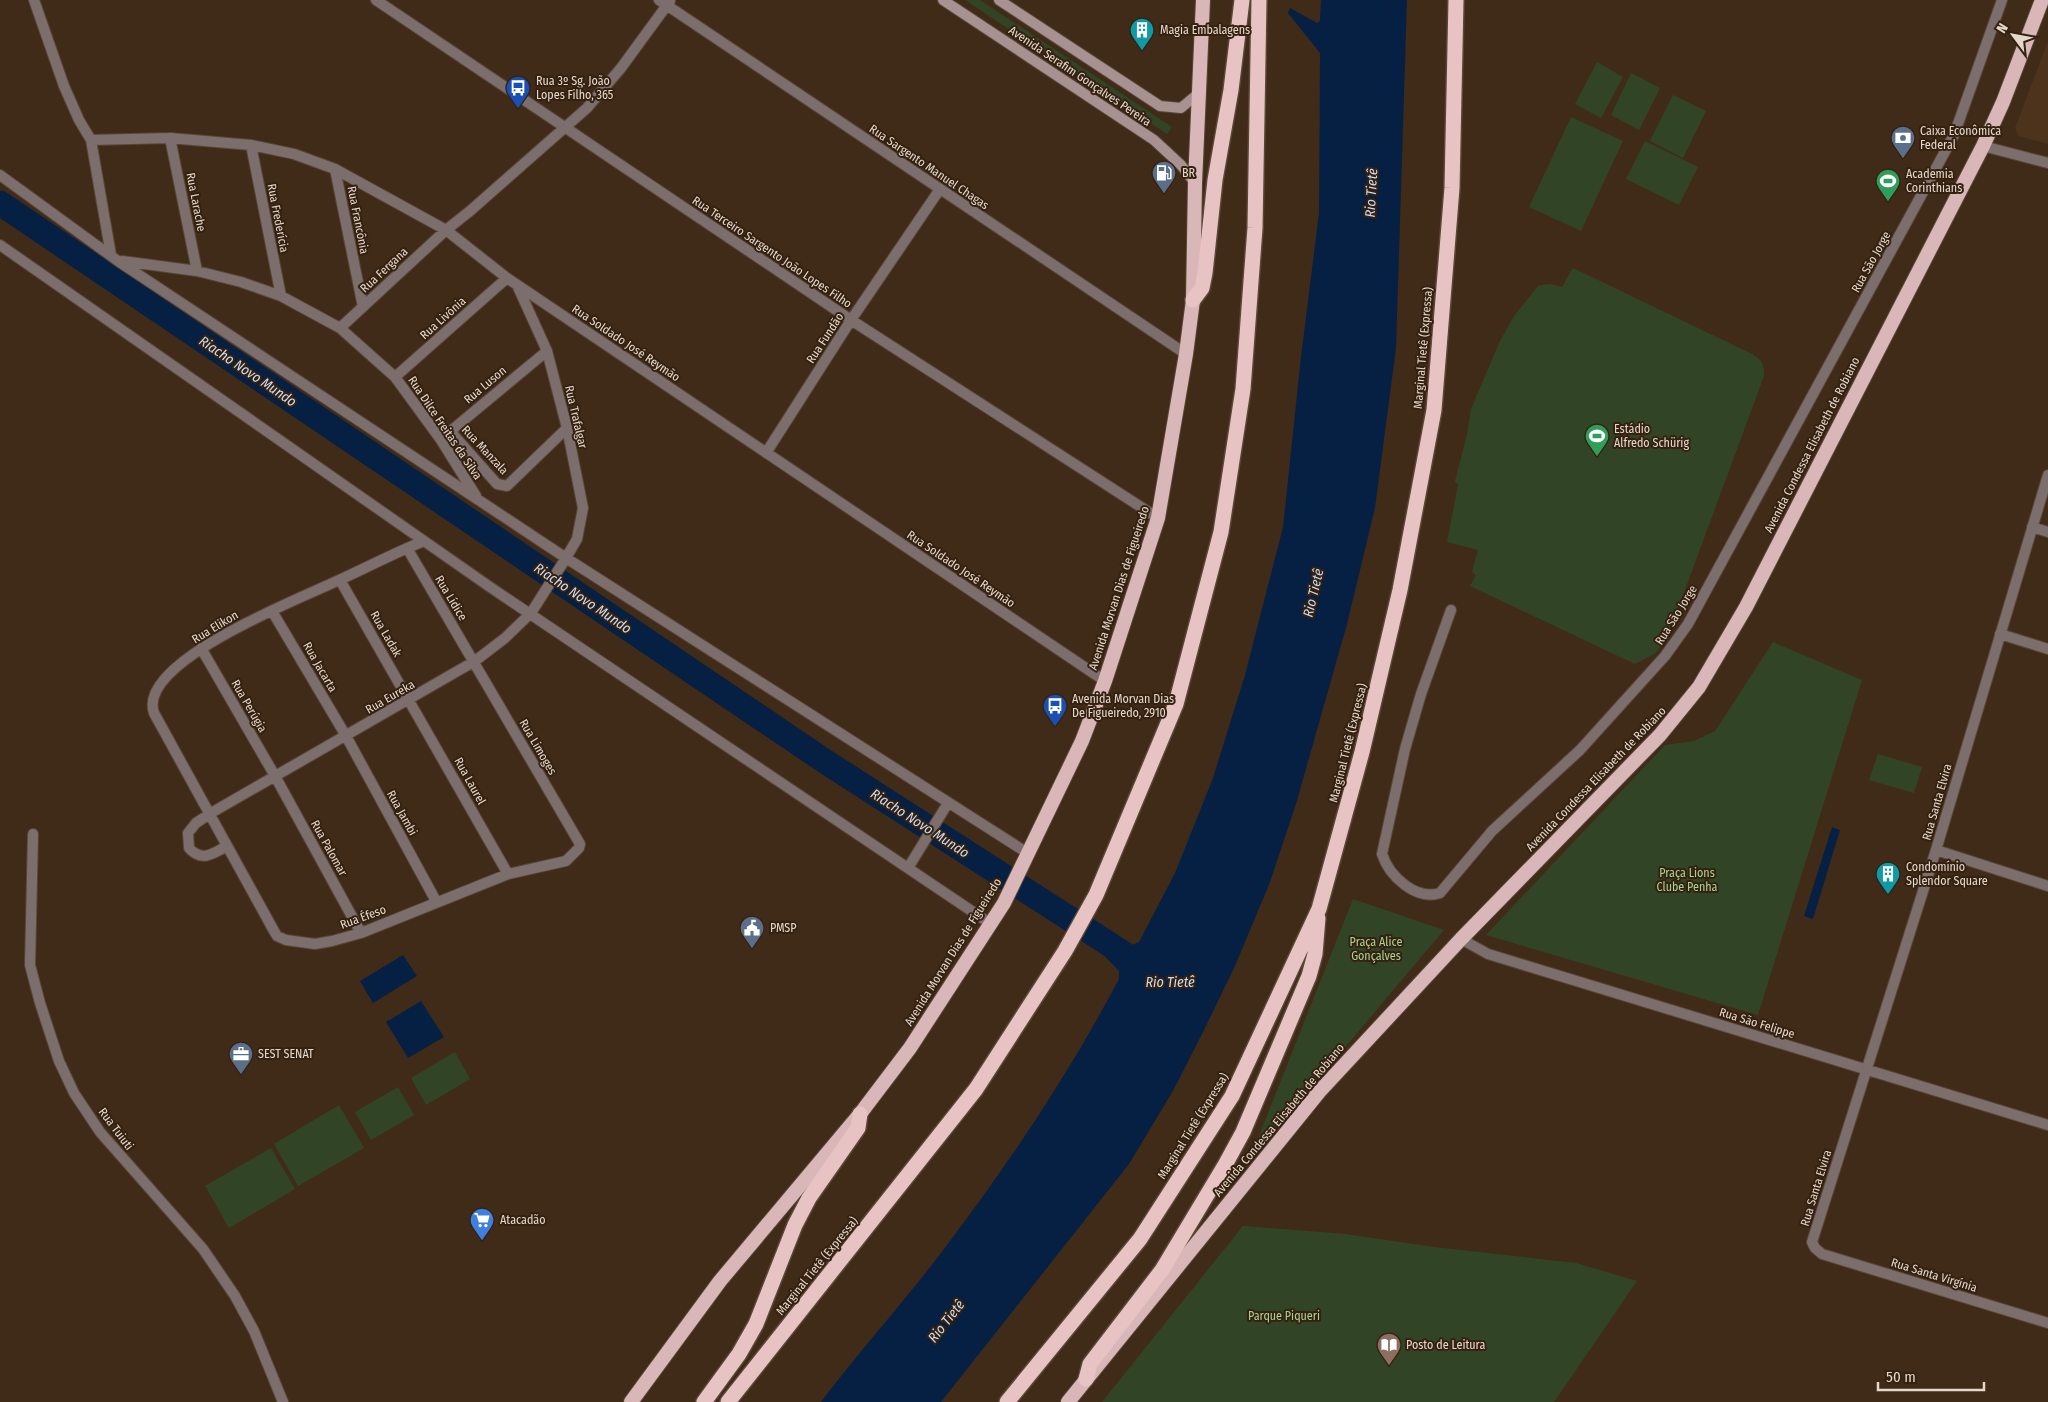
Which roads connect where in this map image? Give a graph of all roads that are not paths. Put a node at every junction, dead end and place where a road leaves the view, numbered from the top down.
1 (34, 0) edge
2 (376, 0) edge
3 (943, 0) edge
4 (999, 0) edge
5 (1204, 0) edge
6 (1242, 0) edge
7 (1258, 0) edge
8 (1456, 0) edge
9 (2002, 0) edge
10 (2042, 0) edge
11 (665, 2) edge
12 (1200, 92) junction
13 (566, 129) junction
14 (170, 138) junction
15 (91, 140) junction
16 (251, 145) junction
17 (1983, 146) junction
18 (2048, 163) edge
19 (335, 169) junction
20 (0, 175) edge
21 (1195, 182) junction
22 (940, 189) junction
23 (446, 230) junction
24 (0, 245) edge
25 (115, 258) junction
26 (197, 271) junction
27 (507, 278) junction
28 (516, 284) junction
29 (281, 296) junction
30 (1193, 300) junction
31 (363, 306) junction
32 (851, 320) junction
33 (340, 328) junction
34 (546, 351) junction
35 (1186, 354) junction
36 (395, 378) junction
37 (567, 428) junction
38 (450, 431) junction
39 (441, 440) junction
40 (766, 453) junction
41 (2048, 475) edge
42 (478, 500) junction
43 (1158, 518) junction
44 (2032, 527) junction
45 (2048, 532) edge
46 (424, 541) junction
47 (407, 548) junction
48 (566, 558) junction
49 (340, 580) junction
50 (1451, 610) dead end
51 (272, 611) junction
52 (531, 613) junction
53 (2000, 634) junction
54 (201, 648) junction
55 (2048, 649) edge
56 (475, 661) junction
57 (1105, 681) junction
58 (410, 700) junction
59 (346, 736) junction
60 (275, 776) junction
61 (948, 802) junction
62 (211, 814) junction
63 (33, 834) dead end
64 (580, 844) joint
65 (228, 846) junction
66 (1936, 850) junction
67 (1026, 861) junction
68 (908, 868) junction
69 (508, 874) junction
70 (2048, 886) edge
71 (436, 901) junction
72 (1319, 909) junction
73 (991, 924) junction
74 (361, 933) junction
75 (1461, 939) junction
76 (1866, 1069) junction
77 (860, 1114) junction
78 (2048, 1125) edge
79 (1814, 1248) joint
80 (2048, 1324) edge
81 (1086, 1380) junction
82 (283, 1402) edge
83 (631, 1402) edge
84 (704, 1402) edge
85 (728, 1402) edge
86 (1007, 1402) edge
87 (1068, 1402) edge

1 - 15 street
2 - 13 street, Rua Terceiro Sargento João Lopes Filho
3 - 21 main road, Avenida Serafim Gonçalves Pereira
4 - 12 main road, Avenida Serafim Gonçalves Pereira
5 - 12 highway, Avenida Morvan Dias de Figueiredo
6 - 30 highway
7 - 85 highway, Marginal Tietê (Expressa)
8 - 72 highway, Marginal Tietê (Expressa)
9 - 50 street, Rua São Jorge
10 - 17 highway, Avenida Condessa Elisabeth de Robiano
11 - 13 street, Rua Fergana
11 - 22 street, Rua Sargento Manuel Chagas
12 - 21 highway, Avenida Morvan Dias de Figueiredo
13 - 23 street, Rua Fergana
13 - 32 street, Rua Terceiro Sargento João Lopes Filho
14 - 15 street, Rua Soldado José Reymão
14 - 16 street, Rua Soldado José Reymão
14 - 26 street, Rua Larache
15 - 25 street
16 - 19 street, Rua Soldado José Reymão
16 - 29 street, Rua Frederícia
17 - 18 street
17 - 75 highway, Avenida Condessa Elisabeth de Robiano
19 - 23 street, Rua Soldado José Reymão
19 - 31 street, Rua Francônia
20 - 25 street
21 - 30 highway, Avenida Morvan Dias de Figueiredo
22 - 32 street, Rua Fundão
22 - 35 street, Rua Sargento Manuel Chagas
23 - 27 street, Rua Soldado José Reymão
23 - 31 street, Rua Fergana
24 - 46 street
25 - 26 street, Rua Dilce Freitas da Silva
25 - 42 street
26 - 29 street, Rua Dilce Freitas da Silva
27 - 28 street, Rua Soldado José Reymão
27 - 36 street, Rua Livônia
28 - 34 street, Rua Trafalgar
28 - 40 street, Rua Soldado José Reymão
29 - 33 street, Rua Dilce Freitas da Silva
30 - 35 highway, Avenida Morvan Dias de Figueiredo
31 - 33 street, Rua Fergana
32 - 40 street, Rua Fundão
32 - 43 street, Rua Terceiro Sargento João Lopes Filho
33 - 36 street, Rua Dilce Freitas da Silva
34 - 37 street, Rua Trafalgar
34 - 38 street, Rua Luson
35 - 43 highway, Avenida Morvan Dias de Figueiredo
36 - 39 street, Rua Dilce Freitas da Silva
37 - 38 street, Rua Manzala
37 - 48 street, Rua Trafalgar
38 - 39 street, Rua Luson
39 - 42 street, Rua Dilce Freitas da Silva
40 - 57 street, Rua Soldado José Reymão
41 - 44 street, Rua Santa Elvira
42 - 48 street
43 - 57 highway, Avenida Morvan Dias de Figueiredo
44 - 45 street
44 - 53 street, Rua Santa Elvira
46 - 47 street, Rua Elikon
46 - 52 street
47 - 49 street, Rua Elikon
47 - 56 street, Rua Lídice
48 - 52 street, Rua Eureka
48 - 61 street
49 - 51 street, Rua Elikon
49 - 58 street, Rua Ladak
51 - 54 street, Rua Elikon
51 - 59 street, Rua Jacarta
52 - 56 street, Rua Eureka
52 - 68 street
53 - 55 street
53 - 66 street, Rua Santa Elvira
54 - 60 street, Rua Perúgia
54 - 62 street, Rua Elikon
56 - 58 street, Rua Eureka
56 - 64 street, Rua Limoges
57 - 67 highway, Avenida Morvan Dias de Figueiredo
58 - 59 street, Rua Eureka
58 - 69 street, Rua Laurel
59 - 60 street, Rua Eureka
59 - 71 street, Rua Jambi
60 - 62 street, Rua Eureka
60 - 74 street, Rua Palomar
61 - 67 street
61 - 68 street
62 - 65 street, Rua Éfeso
62 - 65 street, Rua Eureka
63 - 82 street, Rua Tuiuti
64 - 69 street, Rua Éfeso
65 - 74 street, Rua Éfeso
66 - 70 street
66 - 76 street, Rua Santa Elvira
67 - 73 highway, Avenida Morvan Dias de Figueiredo
68 - 73 street
69 - 71 street, Rua Éfeso
71 - 74 street, Rua Éfeso
72 - 81 highway
72 - 86 highway, Marginal Tietê (Expressa)
73 - 77 highway, Avenida Morvan Dias de Figueiredo
75 - 76 street, Rua São Felippe
75 - 81 highway, Avenida Condessa Elisabeth de Robiano
76 - 78 street, Rua São Felippe
76 - 79 street, Rua Santa Elvira
77 - 83 highway, Avenida Morvan Dias de Figueiredo
77 - 84 highway
79 - 80 street, Rua Santa Virgínia
81 - 87 highway, Avenida Condessa Elisabeth de Robiano

